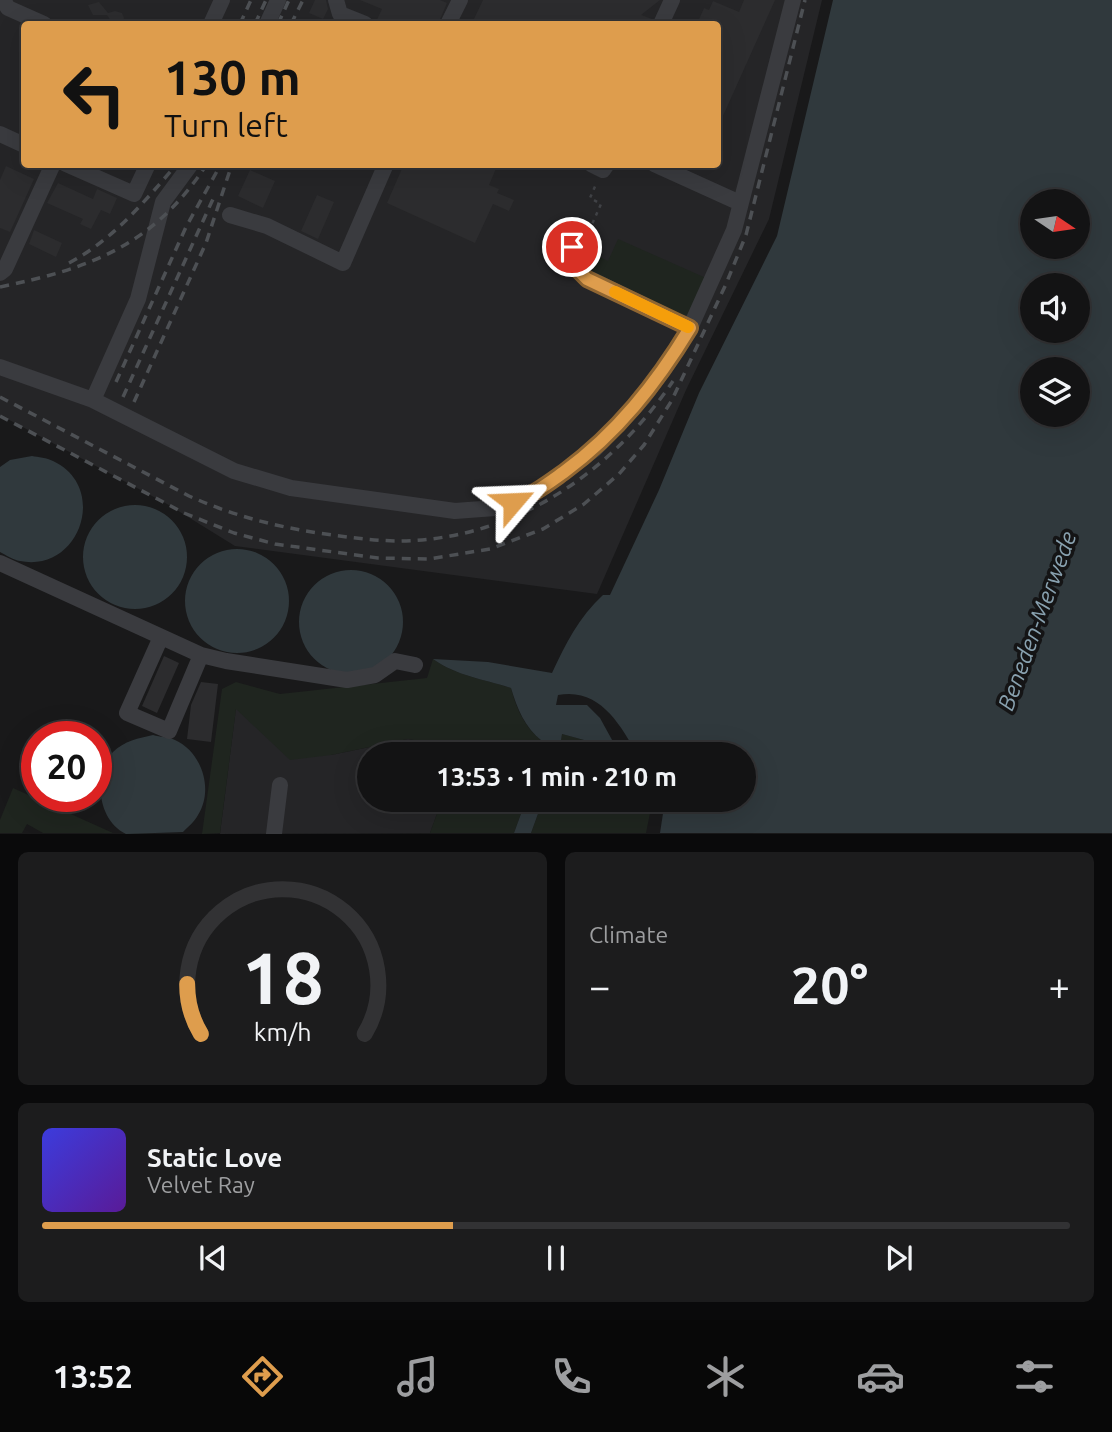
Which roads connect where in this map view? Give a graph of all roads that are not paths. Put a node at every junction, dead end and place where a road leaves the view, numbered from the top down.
1 (3, 0) edge
2 (222, 0) edge
3 (278, 0) edge
4 (336, 0) edge
5 (460, 0) edge
6 (672, 0) edge
7 (793, 0) edge
8 (37, 21) edge
9 (212, 21) edge
10 (268, 21) edge
11 (358, 21) edge
12 (450, 21) edge
13 (662, 21) edge
14 (0, 134) edge
15 (21, 144) edge
16 (51, 168) edge
17 (75, 168) edge
18 (146, 168) edge
19 (188, 168) edge
20 (384, 168) edge
21 (663, 168) edge
22 (740, 203) junction
23 (230, 215) dead end
24 (576, 237) road end
25 (0, 273) edge
26 (690, 328) junction
27 (0, 367) edge
28 (93, 400) junction
29 (0, 563) edge
30 (161, 637) junction
31 (201, 655) junction
32 (415, 665) dead end
33 (280, 785) dead end
34 (274, 834) edge

1 - 8 lane
2 - 9 lane
3 - 10 lane
4 - 11 lane
5 - 12 lane
6 - 13 lane
7 - 22 lane
14 - 15 lane
16 - 25 lane
17 - 18 lane
19 - 28 lane
20 - 23 lane
21 - 22 lane
22 - 26 lane
24 - 26 lane
26 - 28 lane
27 - 28 lane
29 - 30 lane
30 - 31 lane
30 - 31 lane
31 - 32 lane
33 - 34 lane

